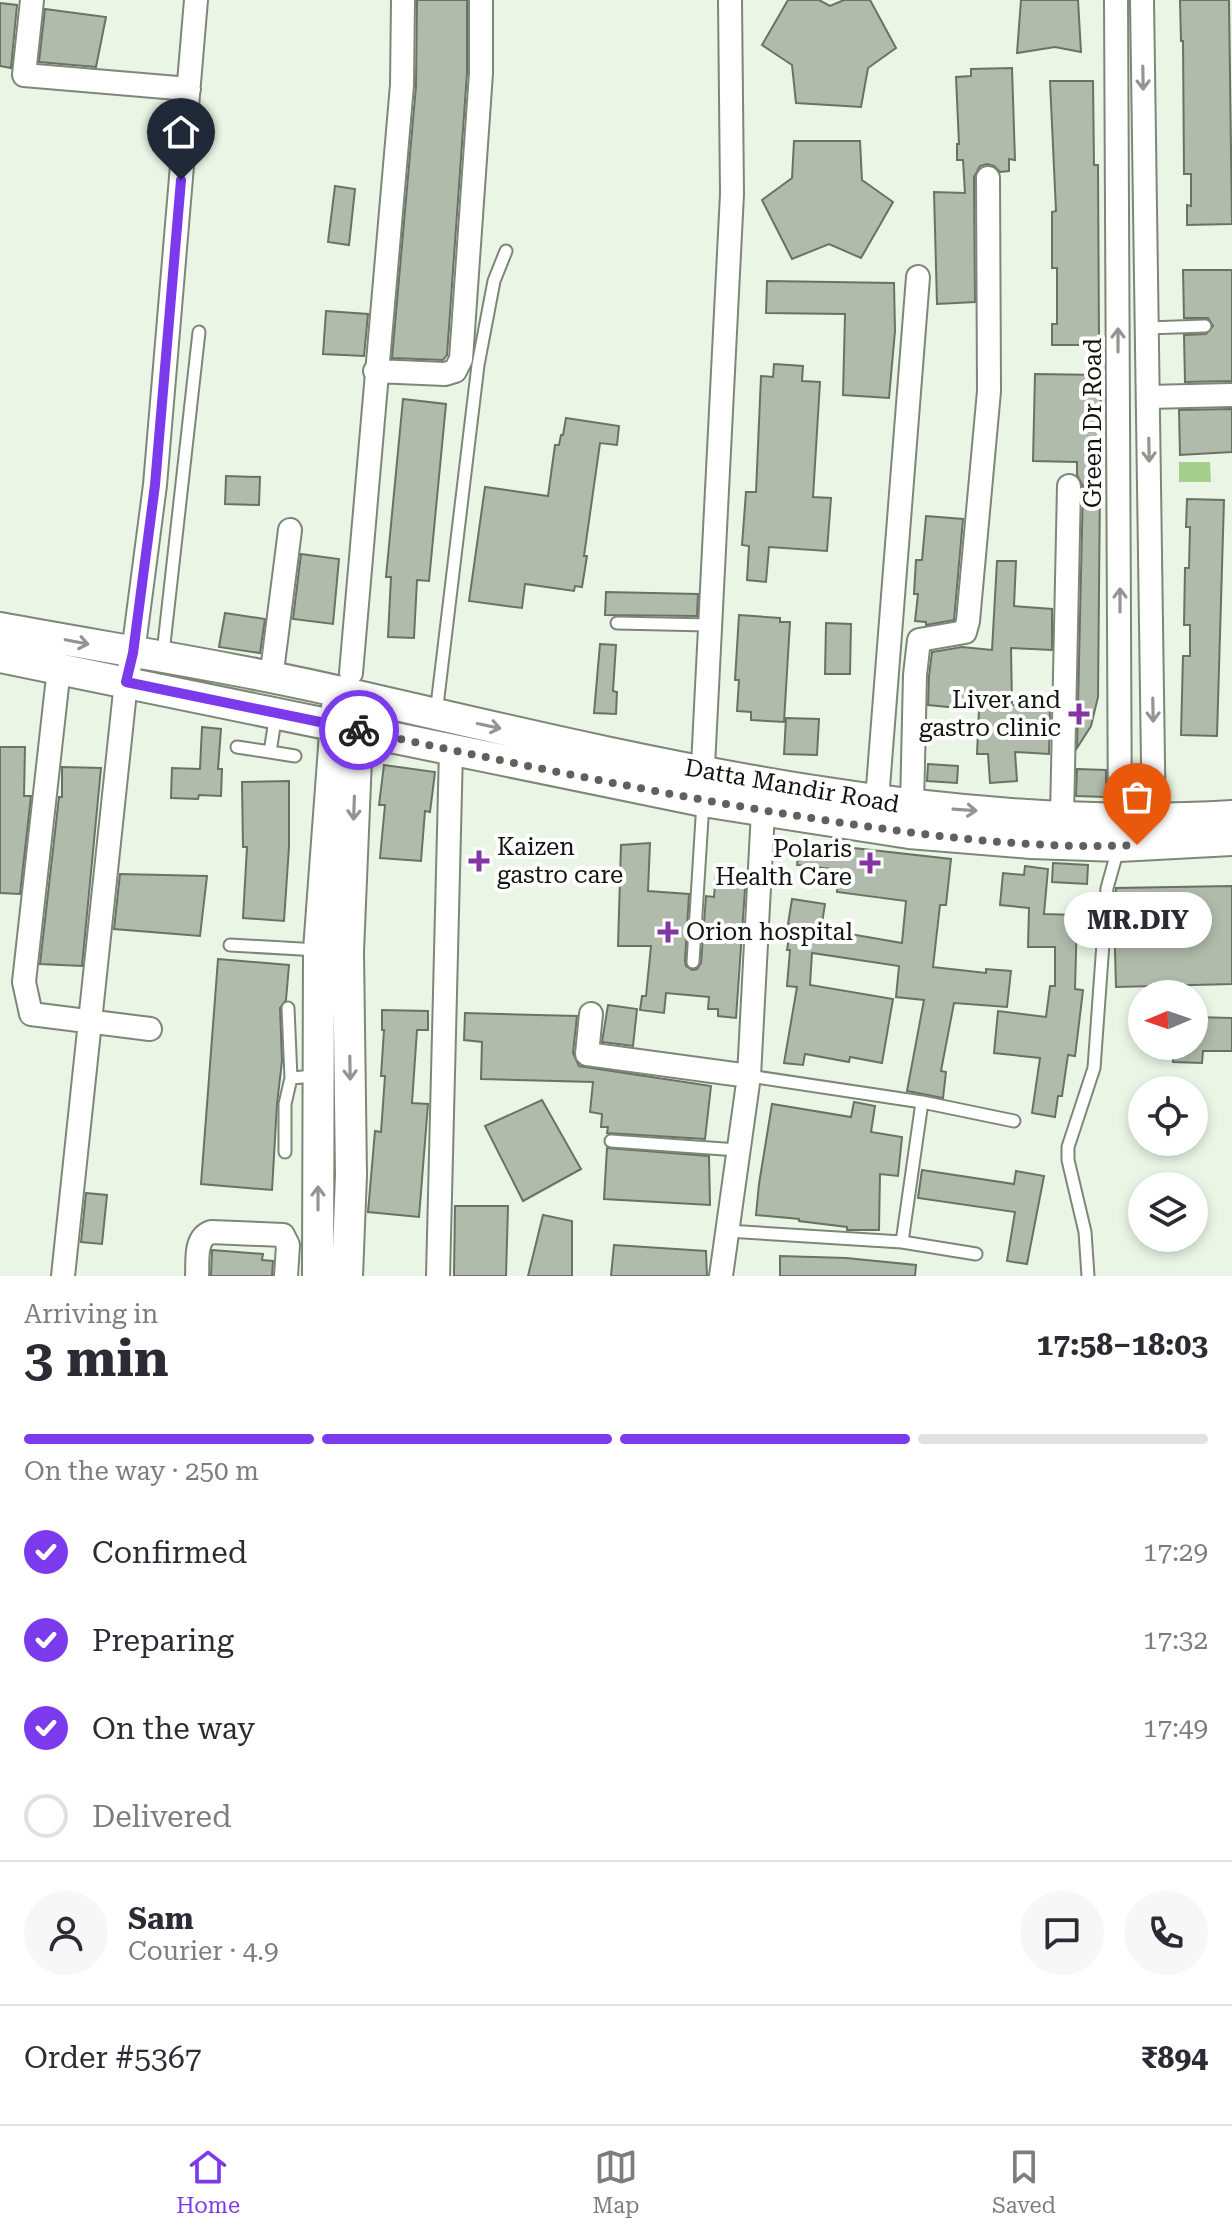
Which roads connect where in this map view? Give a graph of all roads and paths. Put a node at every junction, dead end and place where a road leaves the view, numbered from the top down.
1 (32, 0) edge
2 (196, 0) edge
3 (403, 0) edge
4 (481, 0) edge
5 (730, 0) edge
6 (1116, 0) edge
7 (1142, 0) edge
8 (189, 89) junction
9 (988, 178) dead end
10 (506, 251) dead end
11 (918, 277) dead end
12 (1205, 326) dead end
13 (1147, 328) junction
14 (199, 332) dead end
15 (375, 371) junction
16 (1232, 385) edge
17 (1148, 392) junction
18 (1232, 395) edge
19 (1069, 486) dead end
20 (1150, 501) junction
21 (1119, 502) junction
22 (290, 530) dead end
23 (617, 623) dead end
24 (709, 625) junction
25 (0, 628) edge
26 (147, 655) junction
27 (0, 657) edge
28 (59, 668) junction
29 (271, 679) junction
30 (126, 682) junction
31 (349, 687) junction
32 (276, 713) junction
33 (436, 715) junction
34 (346, 727) junction
35 (237, 747) dead end
36 (451, 750) junction
37 (270, 752) junction
38 (295, 756) dead end
39 (701, 771) junction
40 (1121, 775) junction
41 (1154, 775) junction
42 (766, 798) junction
43 (877, 800) junction
44 (703, 801) junction
45 (912, 806) junction
46 (1232, 816) edge
47 (1062, 817) junction
48 (1154, 831) junction
49 (1120, 832) junction
50 (1232, 840) edge
51 (230, 945) dead end
52 (319, 950) junction
53 (693, 962) dead end
54 (288, 1008) dead end
55 (591, 1014) dead end
56 (89, 1022) junction
57 (150, 1029) dead end
58 (749, 1076) junction
59 (305, 1077) junction
60 (922, 1102) junction
61 (1014, 1121) dead end
62 (611, 1141) dead end
63 (738, 1150) junction
64 (285, 1152) dead end
65 (727, 1231) junction
66 (902, 1242) junction
67 (976, 1254) dead end
68 (63, 1276) edge
69 (197, 1276) edge
70 (286, 1276) edge
71 (318, 1276) edge
72 (347, 1276) edge
73 (438, 1276) edge
74 (723, 1276) edge
75 (1088, 1276) edge

1 - 8 street
2 - 8 street
3 - 15 street
4 - 15 street
5 - 24 street
21 -> 6 street, Green Dr Road
7 -> 13 street
8 - 26 street
9 - 45 street
10 - 33 lane
11 - 43 street
12 - 13 lane
13 - 17 street
14 - 26 lane
15 - 31 street
16 - 17 lane
17 - 18 street
17 -> 20 street
19 - 47 street
20 - 21 street
20 -> 41 street
40 -> 21 street, Green Dr Road
22 - 29 street
23 - 24 lane
24 - 39 street
25 -> 26 main road, Datta Mandir Road
26 - 29 main road, Datta Mandir Road
26 - 30 street
27 - 28 main road, Datta Mandir Road
28 - 30 main road, Datta Mandir Road
28 - 56 street
29 - 31 main road, Datta Mandir Road
30 - 32 main road, Datta Mandir Road
30 - 56 street
31 - 33 main road, Datta Mandir Road
31 - 34 main road
32 - 34 main road, Datta Mandir Road
32 - 37 lane
33 -> 39 main road, Datta Mandir Road
34 - 36 main road, Datta Mandir Road
34 - 52 main road
34 -> 72 main road
35 - 37 lane
36 - 44 main road, Datta Mandir Road
36 - 73 street
37 - 38 lane
39 - 42 main road, Datta Mandir Road
39 - 44 street
40 - 41 street
40 - 49 street, Green Dr Road
41 - 48 street
42 - 43 main road, Datta Mandir Road
42 - 44 main road, Datta Mandir Road
42 - 49 main road, Datta Mandir Road
42 - 58 street
43 - 45 main road, Datta Mandir Road
44 - 53 lane
45 -> 47 main road, Datta Mandir Road
46 - 48 main road, Datta Mandir Road
47 - 49 main road, Datta Mandir Road
48 - 49 main road, Datta Mandir Road
48 - 50 main road, Datta Mandir Road
49 - 75 lane
51 - 52 lane
52 - 59 main road
54 - 59 lane
55 - 58 street
56 - 57 street
56 - 68 street
58 - 60 lane
58 - 63 street
59 - 64 lane
71 -> 59 main road
60 - 61 lane
60 - 66 lane
62 - 63 lane
63 - 65 street
65 - 66 lane
65 - 74 street
66 - 67 lane
69 - 70 street

